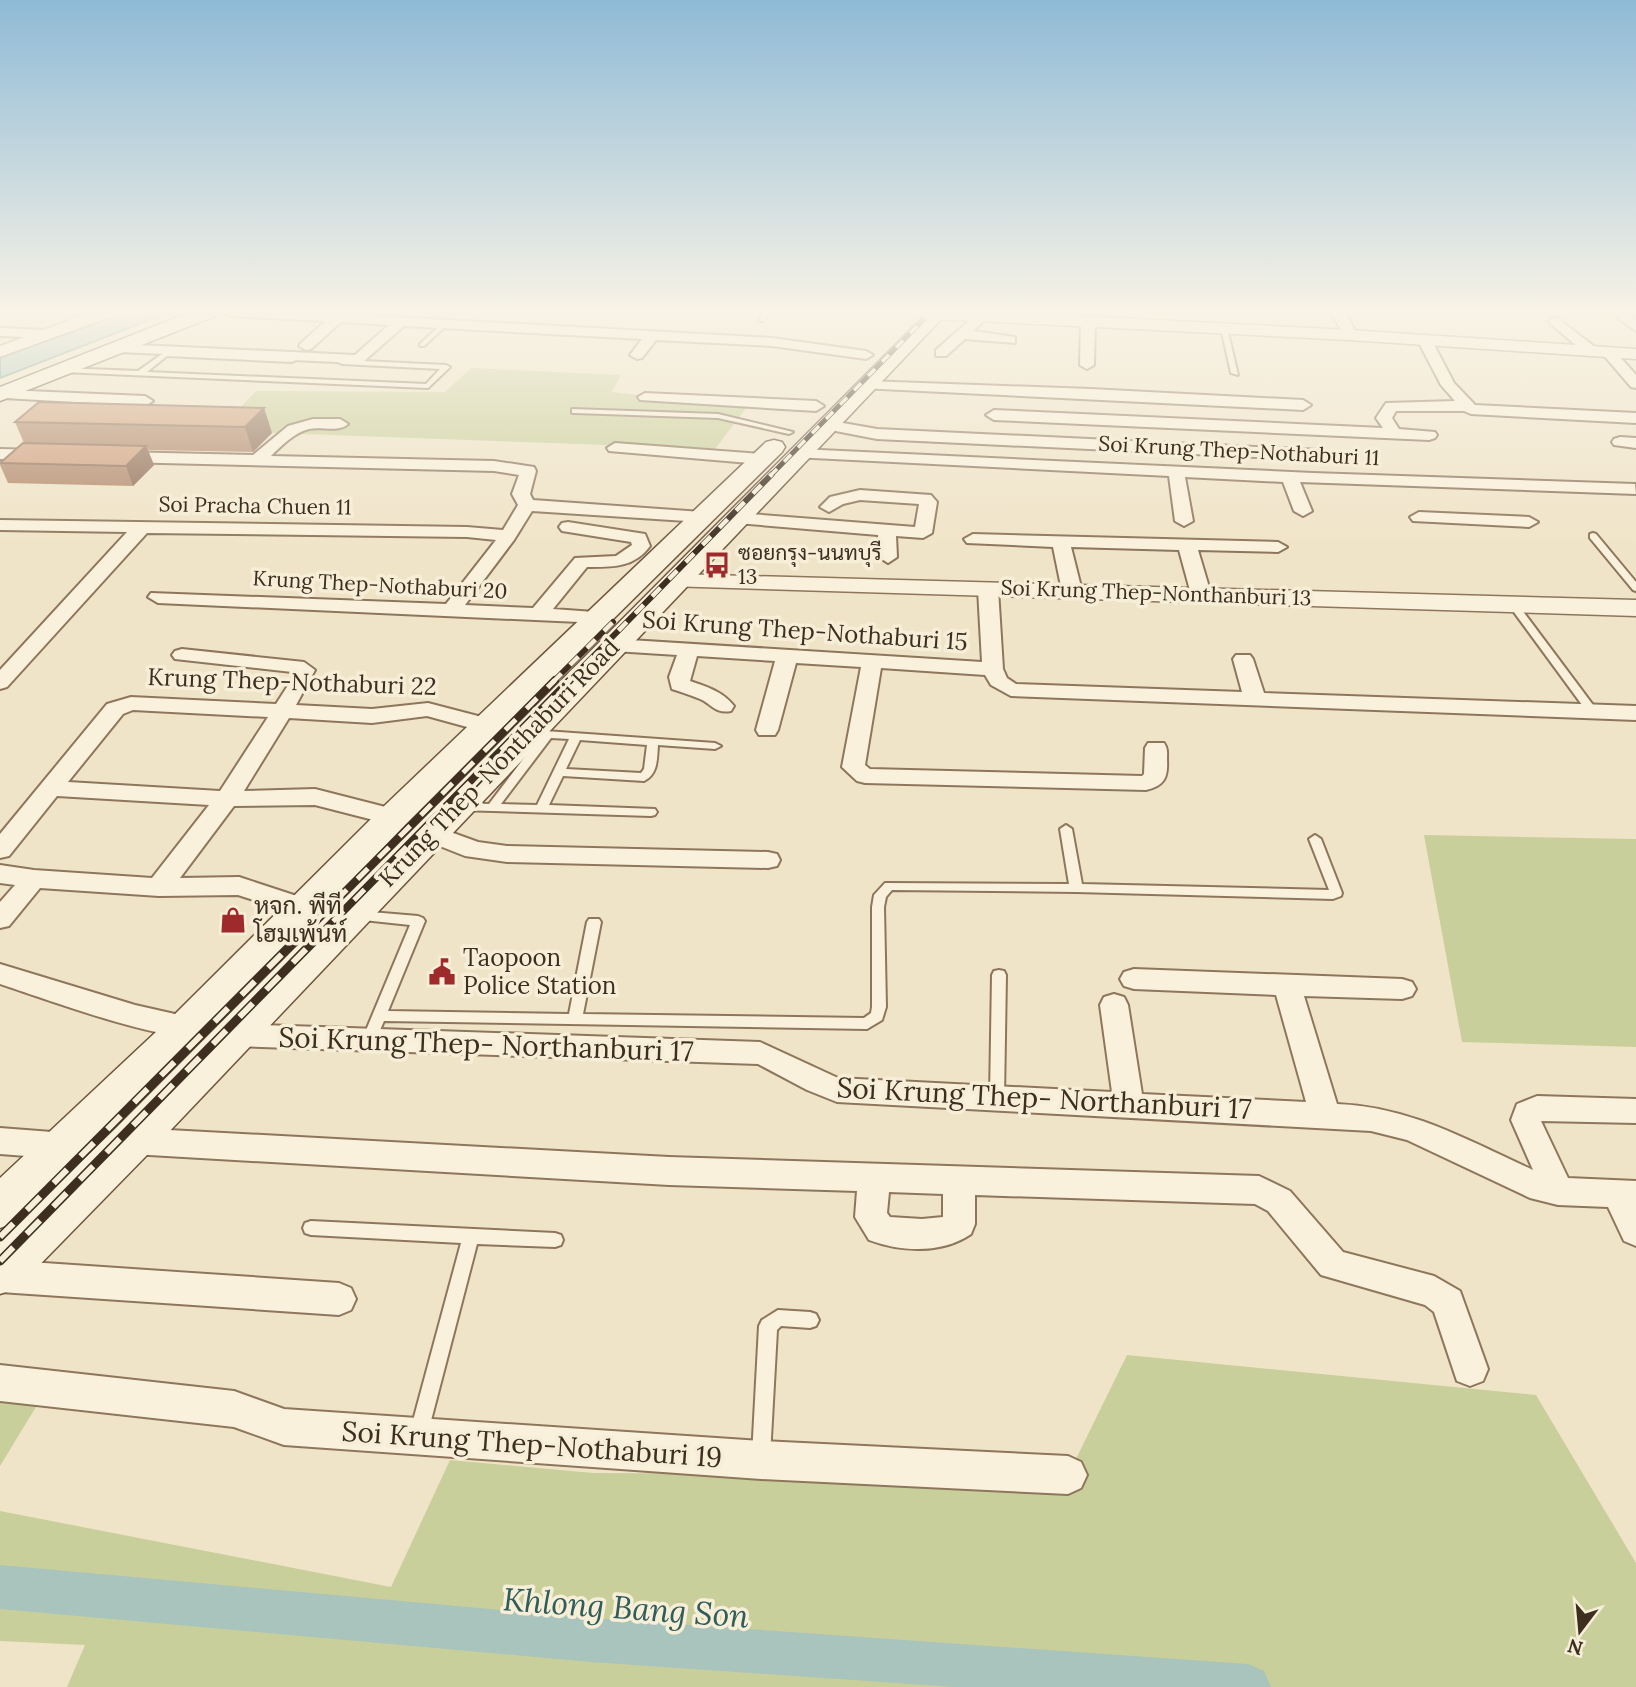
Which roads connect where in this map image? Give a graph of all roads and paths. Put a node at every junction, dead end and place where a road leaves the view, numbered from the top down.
1 (846, 391) edge
2 (1069, 391) edge
3 (1453, 391) edge
4 (1091, 393) junction
5 (2, 394) edge
6 (645, 397) dead end
7 (1462, 400) junction
8 (145, 401) dead end
9 (1552, 401) dead end
10 (1303, 405) dead end
11 (575, 411) dead end
12 (994, 415) dead end
13 (821, 416) junction
14 (1636, 418) edge
15 (1095, 419) junction
16 (340, 424) dead end
17 (1224, 432) dead end
18 (1394, 434) junction
19 (1429, 435) dead end
20 (794, 443) junction
21 (615, 447) dead end
22 (1232, 450) junction
23 (0, 454) edge
24 (54, 455) edge
25 (1321, 455) dead end
26 (108, 456) edge
27 (761, 459) junction
28 (258, 460) junction
29 (1176, 471) junction
30 (1290, 477) junction
31 (1635, 490) edge
32 (527, 505) junction
33 (1413, 505) junction
34 (829, 507) dead end
35 (1303, 511) dead end
36 (702, 517) junction
37 (737, 518) junction
38 (1184, 521) dead end
39 (1529, 522) dead end
40 (142, 527) junction
41 (568, 527) dead end
42 (3, 528) edge
43 (887, 530) junction
44 (508, 536) junction
45 (1593, 536) dead end
46 (973, 539) dead end
47 (1061, 541) junction
48 (1187, 545) junction
49 (1278, 547) dead end
50 (888, 557) dead end
51 (660, 578) junction
52 (1636, 588) edge
53 (988, 589) junction
54 (1072, 591) junction
55 (1201, 594) junction
56 (158, 597) dead end
57 (1513, 604) junction
58 (1636, 608) edge
59 (451, 611) junction
60 (538, 615) junction
61 (607, 631) junction
62 (689, 650) junction
63 (182, 655) dead end
64 (787, 656) junction
65 (1243, 659) dead end
66 (872, 661) junction
67 (993, 669) junction
68 (0, 683) edge
69 (1255, 699) junction
70 (723, 706) dead end
71 (281, 711) junction
72 (1592, 712) junction
73 (1636, 713) edge
74 (489, 726) junction
75 (767, 730) dead end
76 (538, 733) junction
77 (576, 736) junction
78 (653, 742) junction
79 (715, 746) dead end
80 (1156, 748) dead end
81 (559, 772) junction
82 (52, 788) junction
83 (227, 799) junction
84 (458, 807) junction
85 (492, 808) junction
86 (541, 809) junction
87 (651, 812) dead end
88 (393, 817) junction
89 (1066, 829) dead end
90 (431, 834) junction
91 (1315, 839) dead end
92 (0, 850) edge
93 (768, 860) dead end
94 (1, 875) edge
95 (34, 879) junction
96 (159, 887) junction
97 (1076, 888) junction
98 (303, 907) junction
99 (351, 916) junction
100 (0, 919) edge
101 (594, 922) dead end
102 (0, 974) edge
103 (999, 975) dead end
104 (1134, 979) dead end
105 (1287, 986) junction
106 (1402, 989) dead end
107 (1114, 1005) dead end
108 (575, 1019) junction
109 (187, 1027) junction
110 (374, 1028) junction
111 (235, 1035) junction
112 (997, 1097) junction
113 (1129, 1105) junction
114 (1636, 1111) edge
115 (1325, 1114) junction
116 (0, 1141) edge
117 (132, 1141) junction
118 (65, 1146) junction
119 (874, 1177) junction
120 (959, 1180) junction
121 (1558, 1191) junction
122 (1627, 1194) edge
123 (0, 1208) edge
124 (311, 1228) dead end
125 (1636, 1231) edge
126 (471, 1236) junction
127 (555, 1240) dead end
128 (0, 1274) edge
129 (339, 1299) dead end
130 (810, 1320) dead end
131 (1471, 1368) dead end
132 (0, 1383) edge
133 (418, 1436) junction
134 (761, 1460) junction
135 (1068, 1475) dead end

1 - 13 main road, Krung Thep-Nonthaburi Road
2 - 4 street
3 - 7 street
4 - 10 street
4 - 15 street
5 - 8 street
6 - 13 street
7 - 9 street
7 - 14 street
7 - 18 street
11 - 20 lane
12 - 15 street
13 - 20 main road, Krung Thep-Nonthaburi Road
13 - 22 street
15 - 18 street
16 - 28 street
17 - 22 street
18 - 19 street
20 - 27 main road, Krung Thep-Nonthaburi Road
20 - 29 street, Soi Krung Thep-Nothaburi 11
20 - 37 main road, Krung Thep-Nonthaburi Road
21 - 27 street
22 - 25 street
23 - 24 street
26 - 28 street
27 - 36 main road, Krung Thep-Nonthaburi Road
28 - 32 street
29 - 30 street, Soi Krung Thep-Nothaburi 11
29 - 38 street
30 - 33 street, Soi Krung Thep-Nothaburi 11
30 - 35 street
31 - 33 street, Soi Krung Thep-Nothaburi 11
32 - 36 street
32 - 44 street
33 - 39 street
34 - 43 street
36 - 51 main road, Krung Thep-Nonthaburi Road
37 - 43 street
37 - 51 main road, Krung Thep-Nonthaburi Road
40 - 42 street, Soi Pracha Chuen 11
40 - 44 street, Soi Pracha Chuen 11
40 - 68 street
41 - 60 street
43 - 50 street
44 - 59 street
45 - 52 lane
46 - 47 street
47 - 48 street
47 - 54 street
48 - 49 street
48 - 55 street
51 - 53 street, Soi Krung Thep-Nonthanburi 13
51 - 61 main road, Krung Thep-Nonthaburi Road
53 - 54 street, Soi Krung Thep-Nonthanburi 13
53 - 67 street
54 - 55 street, Soi Krung Thep-Nonthanburi 13
55 - 57 street, Soi Krung Thep-Nonthanburi 13
56 - 59 street, Krung Thep-Nothaburi 20
57 - 58 street, Soi Krung Thep-Nonthanburi 13
57 - 72 lane
59 - 60 street, Krung Thep-Nothaburi 20
60 - 61 street, Krung Thep-Nothaburi 20
61 - 62 street, Soi Krung Thep-Nothaburi 15
61 - 74 main road, Krung Thep-Nonthaburi Road
61 - 76 main road, Krung Thep-Nonthaburi Road
62 - 64 street, Soi Krung Thep-Nothaburi 15
62 - 70 street
63 - 71 street
64 - 66 street, Soi Krung Thep-Nothaburi 15
64 - 75 street
65 - 69 street
66 - 67 street, Soi Krung Thep-Nothaburi 15
66 - 80 street
67 - 69 street
69 - 72 street
71 - 74 street, Krung Thep-Nothaburi 22
71 - 82 street, Krung Thep-Nothaburi 22
71 - 83 street
72 - 73 street
74 - 88 main road, Krung Thep-Nonthaburi Road
76 - 77 lane
76 - 84 main road, Krung Thep-Nonthaburi Road
76 - 85 lane
77 - 78 lane
77 - 81 lane
78 - 79 lane
78 - 81 lane
81 - 86 lane
82 - 83 street
82 - 92 street, Krung Thep-Nothaburi 22
83 - 88 street
83 - 96 street
84 - 85 lane
84 - 90 main road, Krung Thep-Nonthaburi Road
85 - 86 lane
86 - 87 lane
88 - 98 main road, Krung Thep-Nonthaburi Road
89 - 97 lane
90 - 93 street
90 - 99 main road, Krung Thep-Nonthaburi Road
91 - 97 lane
94 - 95 street
95 - 96 street
95 - 100 street
96 - 98 street
97 - 108 lane
98 - 109 main road, Krung Thep-Nonthaburi Road
99 - 110 lane
99 - 111 main road, Krung Thep-Nonthaburi Road
101 - 108 lane
102 - 109 street
103 - 112 lane
104 - 105 street
105 - 106 street
105 - 115 street
107 - 113 street
108 - 110 lane
109 - 111 main road
109 - 118 main road, Krung Thep-Nonthaburi Road
110 - 111 street, Soi Krung Thep- Northanburi 17
110 - 112 street, Soi Krung Thep- Northanburi 17
111 - 117 main road, Krung Thep-Nonthaburi Road
112 - 113 street, Soi Krung Thep- Northanburi 17
113 - 115 street, Soi Krung Thep- Northanburi 17
114 - 121 street
115 - 121 street, Soi Krung Thep- Northanburi 17
116 - 118 street
117 - 119 street
117 - 128 main road, Krung Thep-Nonthaburi Road
118 - 123 main road, Krung Thep-Nonthaburi Road
119 - 120 street
119 - 120 street
120 - 131 street
121 - 122 street, Soi Krung Thep- Northanburi 17
122 - 125 street
124 - 126 lane
126 - 127 lane
126 - 133 lane
128 - 129 street
130 - 134 lane
132 - 133 street, Soi Krung Thep-Nothaburi 19
133 - 134 street, Soi Krung Thep-Nothaburi 19
134 - 135 street, Soi Krung Thep-Nothaburi 19

